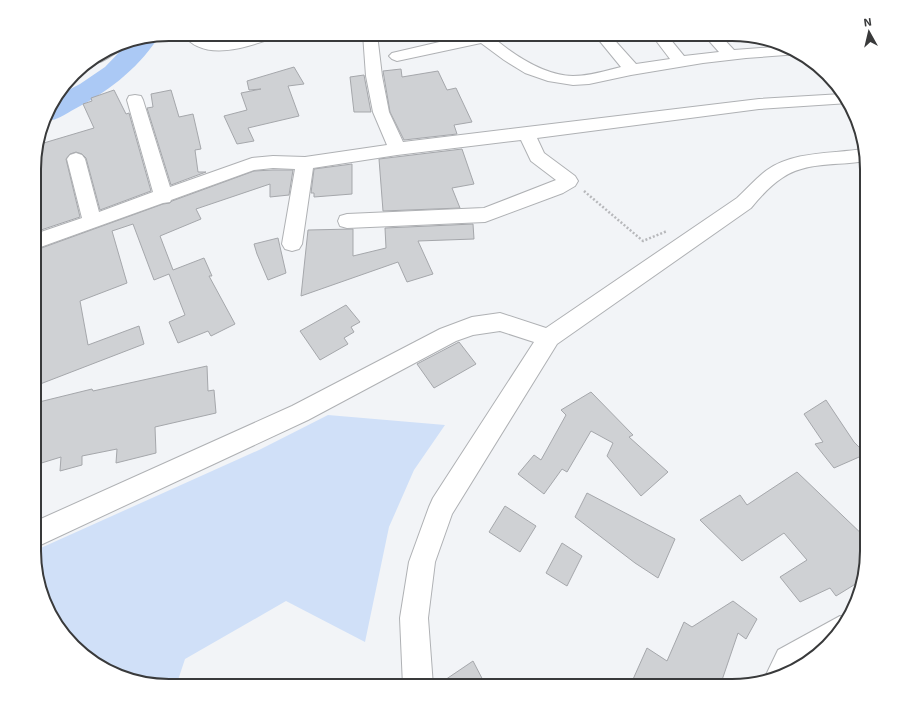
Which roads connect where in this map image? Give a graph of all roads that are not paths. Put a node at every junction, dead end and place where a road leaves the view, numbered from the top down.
1 (200, 41) edge
2 (248, 41) edge
3 (371, 41) edge
4 (462, 41) edge
5 (493, 41) edge
6 (607, 41) edge
7 (664, 41) edge
8 (717, 41) edge
9 (779, 50) edge
10 (731, 55) junction
11 (397, 56) dead end
12 (681, 62) junction
13 (632, 70) junction
14 (839, 99) edge
15 (135, 100) dead end
16 (527, 134) junction
17 (396, 149) junction
18 (859, 156) edge
19 (76, 158) dead end
20 (305, 163) junction
21 (164, 197) junction
22 (347, 221) dead end
23 (92, 222) junction
24 (41, 240) edge
25 (292, 244) dead end
26 (549, 338) junction
27 (41, 532) edge
28 (827, 638) edge
29 (784, 668) edge
30 (418, 679) edge

1 - 2 street
3 - 17 street
4 - 11 street
5 - 13 street
6 - 13 street
7 - 12 street
8 - 10 street
9 - 10 street
10 - 12 street
12 - 13 street
14 - 16 street
15 - 21 street
16 - 17 street
16 - 22 street
17 - 20 street
18 - 26 street
19 - 23 street
20 - 21 street
20 - 25 street
21 - 23 street
23 - 24 street
26 - 27 street
26 - 30 street
28 - 29 street

